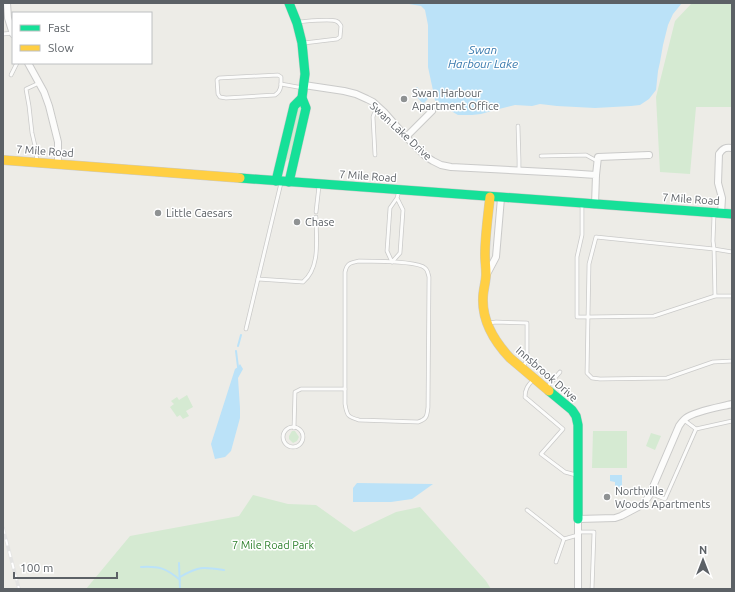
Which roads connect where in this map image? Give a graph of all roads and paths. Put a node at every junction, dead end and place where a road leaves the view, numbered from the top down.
1 (7, 3) edge
2 (289, 3) edge
3 (297, 23) junction
4 (12, 30) edge
5 (302, 43) junction
6 (16, 64) edge
7 (29, 64) edge
8 (11, 75) dead end
9 (39, 83) junction
10 (281, 84) junction
11 (304, 87) junction
12 (302, 98) junction
13 (379, 107) junction
14 (432, 111) dead end
15 (518, 126) dead end
16 (406, 137) junction
17 (732, 148) edge
18 (375, 155) dead end
19 (649, 155) dead end
20 (541, 156) dead end
21 (3, 160) edge
22 (597, 161) junction
23 (37, 163) junction
24 (58, 164) junction
25 (519, 170) junction
26 (596, 175) junction
27 (282, 181) junction
28 (319, 184) junction
29 (398, 194) junction
30 (490, 197) junction
31 (502, 198) junction
32 (582, 204) junction
33 (595, 204) junction
34 (316, 212) dead end
35 (717, 213) junction
36 (732, 214) edge
37 (316, 217) dead end
38 (714, 249) junction
39 (732, 252) edge
40 (392, 262) junction
41 (486, 276) junction
42 (258, 278) junction
43 (715, 296) junction
44 (732, 296) edge
45 (588, 317) junction
46 (487, 324) junction
47 (246, 329) dead end
48 (732, 361) edge
49 (522, 368) junction
50 (560, 372) dead end
51 (534, 379) junction
52 (345, 388) junction
53 (546, 388) junction
54 (732, 404) edge
55 (684, 420) junction
56 (732, 421) edge
57 (294, 428) junction
58 (696, 429) junction
59 (578, 476) junction
60 (650, 493) junction
61 (527, 510) dead end
62 (578, 519) junction
63 (578, 534) junction
64 (564, 539) junction
65 (556, 562) dead end
66 (578, 589) edge
67 (592, 589) edge

1 - 4 street
2 - 3 street
3 - 5 street
3 - 5 lane
5 - 11 street
6 - 8 lane
7 - 9 street
9 - 23 lane
9 - 24 street
10 - 10 lane
10 - 11 lane
11 - 12 street
11 - 13 street, Swan Lake Drive
12 - 27 street
12 - 27 street
13 - 16 street, Swan Lake Drive
13 - 18 lane
14 - 16 street
15 - 25 lane
16 - 25 street, Swan Lake Drive
17 - 35 street
19 - 22 street
20 - 22 lane
21 - 23 street, 7 Mile Road
22 - 26 street
23 - 24 street, 7 Mile Road
24 - 27 street, 7 Mile Road
25 - 26 street, Swan Lake Drive
26 - 33 street
27 - 28 street, 7 Mile Road
27 - 42 lane
28 - 29 street, 7 Mile Road
28 - 34 lane
29 - 30 street, 7 Mile Road
29 - 40 lane
29 - 40 lane
30 - 31 street, 7 Mile Road
30 - 41 street, Innsbrook Drive
31 - 32 street, 7 Mile Road
31 - 41 street, Innsbrook Drive
32 - 33 street, 7 Mile Road
32 - 45 lane
33 - 35 street, 7 Mile Road
35 - 36 street, 7 Mile Road
35 - 38 lane
37 - 42 lane
38 - 39 lane
38 - 43 lane
38 - 45 lane
40 - 52 lane
40 - 52 lane
41 - 46 street, Innsbrook Drive
42 - 47 lane
43 - 44 lane
43 - 45 lane
45 - 48 lane
46 - 49 street, Innsbrook Drive
46 - 49 lane
49 - 51 street, Innsbrook Drive
50 - 53 lane
51 - 53 street, Innsbrook Drive
51 - 59 lane
52 - 57 lane
53 - 59 street, Innsbrook Drive
54 - 55 street
55 - 58 lane
55 - 60 street
56 - 58 lane
57 - 57 lane
58 - 60 lane
59 - 62 street, Innsbrook Drive
60 - 62 street
61 - 64 lane
62 - 63 street, Innsbrook Drive
63 - 64 lane
63 - 66 street, Innsbrook Drive
63 - 67 lane
64 - 65 lane

